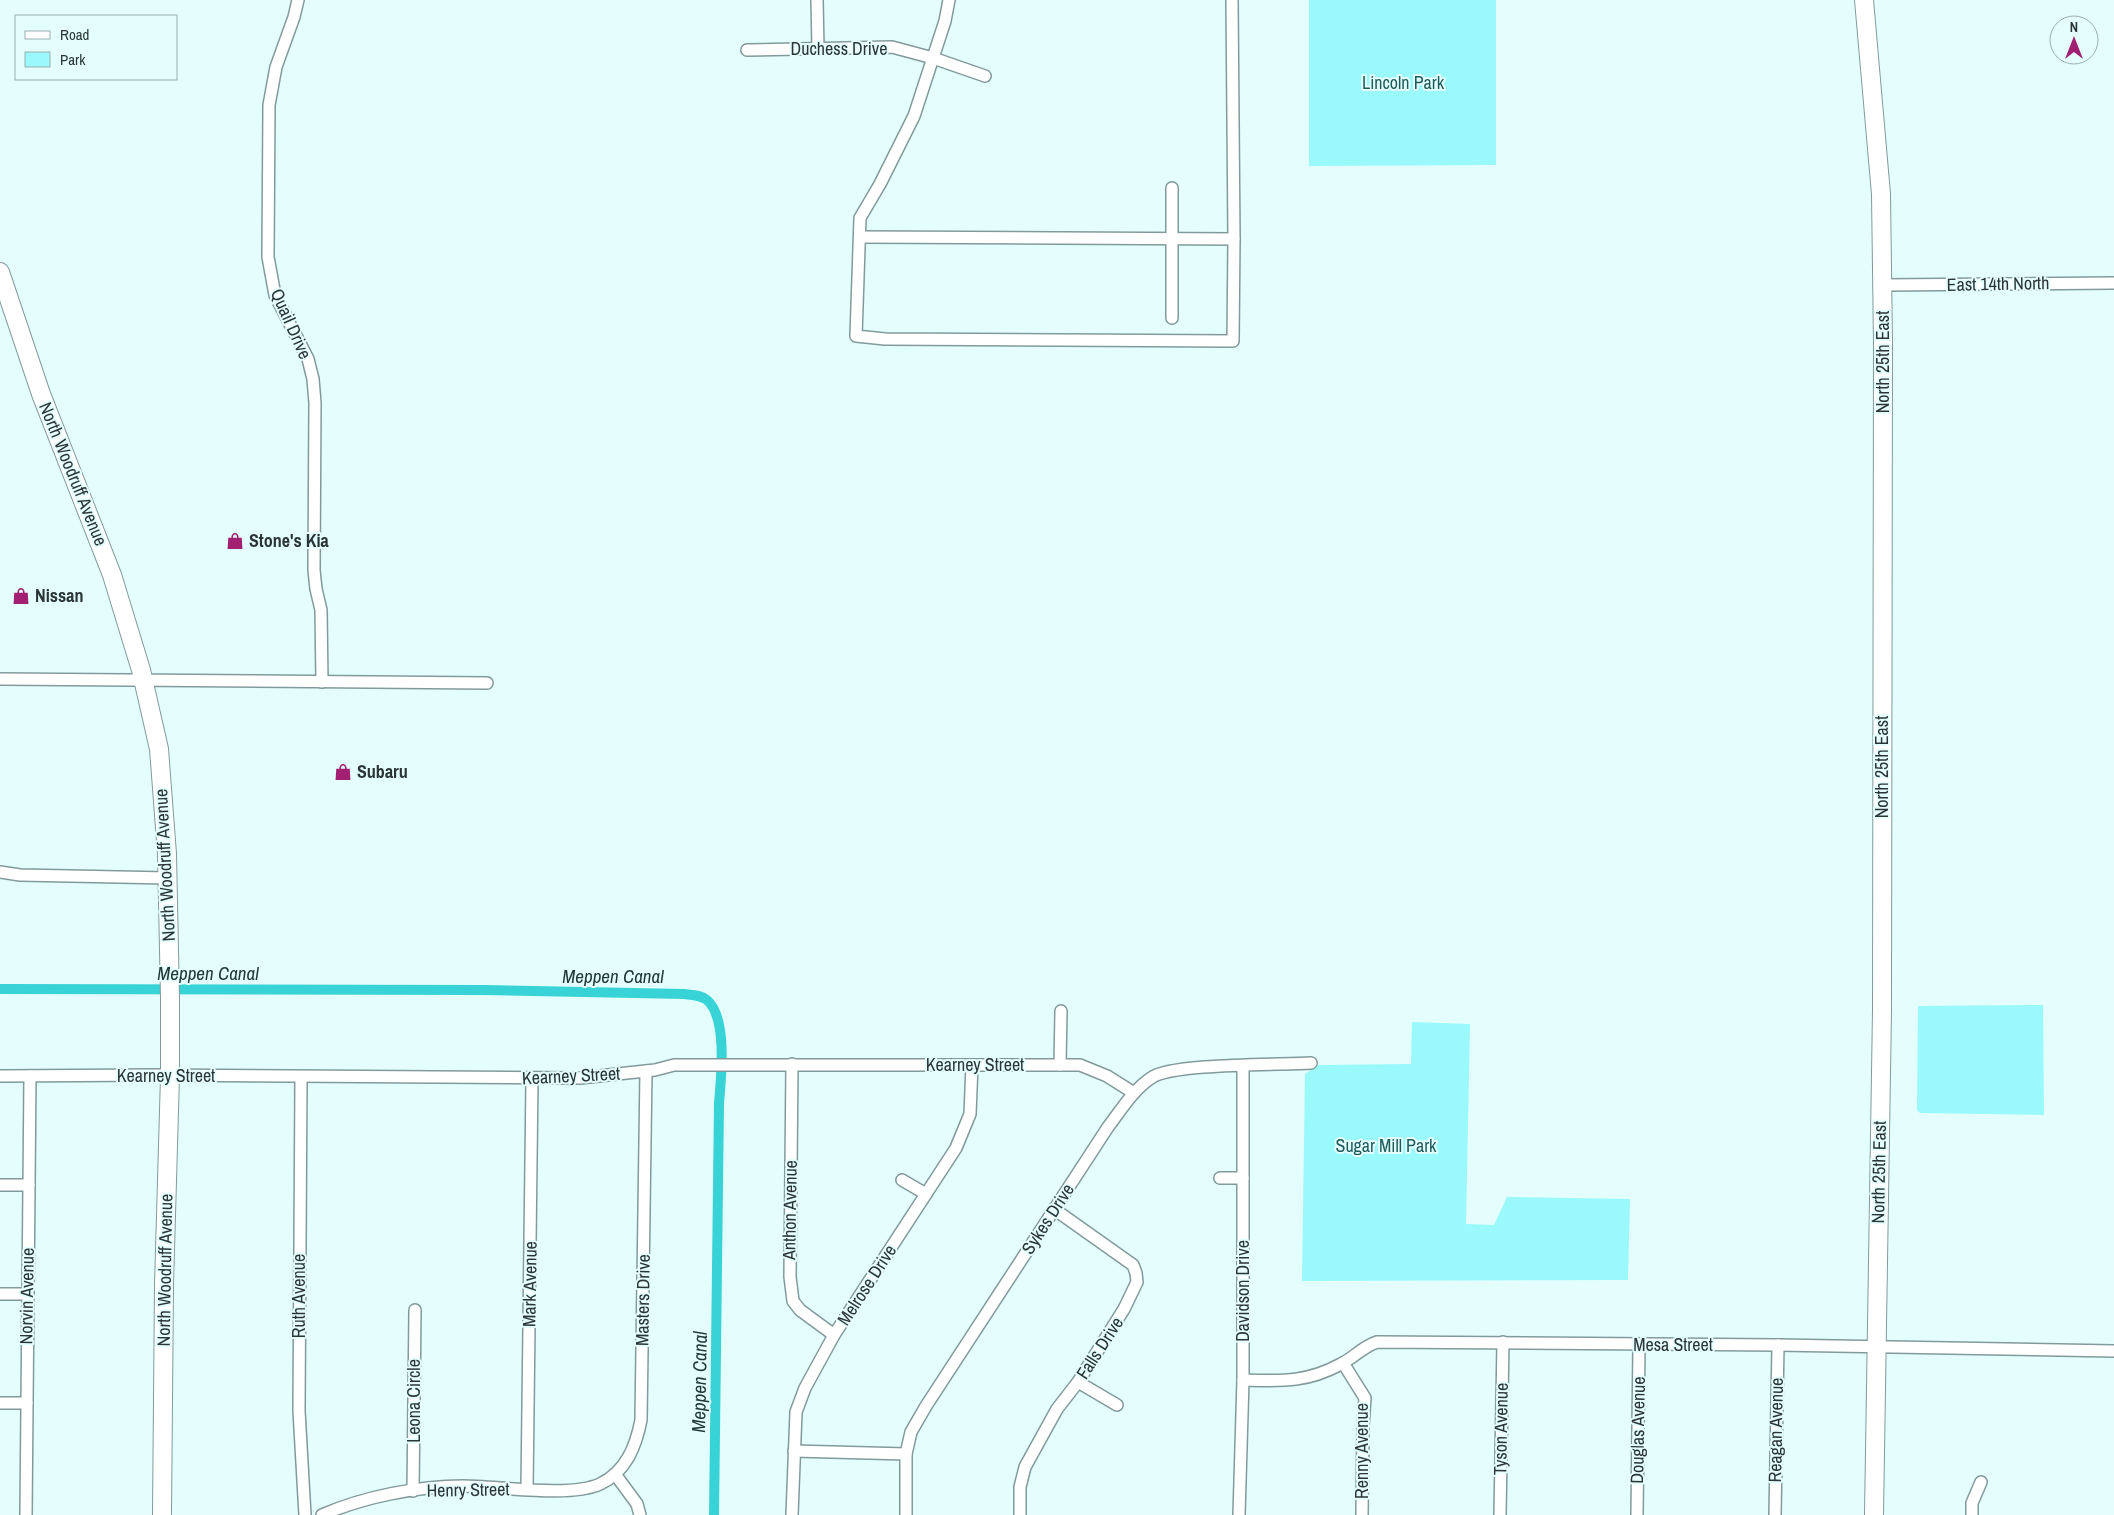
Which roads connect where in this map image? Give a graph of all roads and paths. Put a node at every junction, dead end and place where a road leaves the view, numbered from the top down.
1 (298, 0) edge
2 (818, 0) edge
3 (950, 0) edge
4 (1232, 0) edge
5 (1865, 0) edge
6 (818, 48) junction
7 (747, 50) dead end
8 (934, 58) junction
9 (985, 76) dead end
10 (1172, 188) dead end
11 (860, 237) junction
12 (1172, 239) junction
13 (1234, 239) junction
14 (0, 272) edge
15 (2114, 283) edge
16 (1883, 285) junction
17 (1172, 318) dead end
18 (0, 679) edge
19 (143, 681) junction
20 (322, 682) junction
21 (487, 683) dead end
22 (0, 872) edge
23 (168, 878) junction
24 (1061, 1011) dead end
25 (1310, 1063) dead end
26 (792, 1064) junction
27 (972, 1065) junction
28 (1060, 1065) junction
29 (1243, 1066) junction
30 (646, 1071) junction
31 (0, 1076) edge
32 (30, 1076) junction
33 (170, 1076) junction
34 (301, 1077) junction
35 (532, 1079) junction
36 (1134, 1093) junction
37 (1220, 1178) dead end
38 (1243, 1178) junction
39 (902, 1180) dead end
40 (0, 1185) edge
41 (29, 1185) junction
42 (926, 1194) junction
43 (1054, 1209) junction
44 (0, 1294) edge
45 (27, 1294) junction
46 (415, 1310) dead end
47 (834, 1335) junction
48 (1503, 1342) junction
49 (1639, 1345) junction
50 (1778, 1345) junction
51 (1876, 1346) junction
52 (2114, 1351) edge
53 (1343, 1363) junction
54 (1243, 1380) junction
55 (1078, 1382) junction
56 (0, 1403) edge
57 (27, 1404) junction
58 (1117, 1405) dead end
59 (794, 1451) junction
60 (906, 1454) junction
61 (615, 1474) junction
62 (1981, 1482) dead end
63 (527, 1489) junction
64 (413, 1491) junction
65 (26, 1515) edge
66 (162, 1515) edge
67 (305, 1515) edge
68 (322, 1515) edge
69 (640, 1515) edge
70 (792, 1515) edge
71 (906, 1515) edge
72 (1020, 1515) edge
73 (1239, 1515) edge
74 (1362, 1515) edge
75 (1500, 1515) edge
76 (1637, 1515) edge
77 (1775, 1515) edge
78 (1874, 1515) edge
79 (1972, 1515) edge

1 - 20 street, Quail Drive
2 - 6 street
3 - 8 street
4 - 13 street
5 - 16 main road, North 25th East
6 - 7 street, Duchess Drive
6 - 8 street, Duchess Drive
8 - 9 street, Duchess Drive
8 - 11 street
10 - 12 street
11 - 12 street
11 - 13 street
12 - 13 street
12 - 17 street
14 - 19 main road, North Woodruff Avenue
15 - 16 street, East 14th North
16 - 51 main road, North 25th East
18 - 19 street
19 - 20 street
19 - 23 main road, North Woodruff Avenue
20 - 21 street
22 - 23 street
23 - 33 main road, North Woodruff Avenue
24 - 28 street
25 - 29 street, Sykes Drive
26 - 27 street, Kearney Street
26 - 30 street, Kearney Street
26 - 47 street, Anthon Avenue
27 - 28 street, Kearney Street
27 - 42 street, Melrose Drive
28 - 36 street, Kearney Street
29 - 36 street, Sykes Drive
29 - 38 street, Davidson Drive
30 - 35 street, Kearney Street
30 - 61 street, Masters Drive
31 - 32 street, Kearney Street
32 - 33 street, Kearney Street
32 - 41 street, Norvin Avenue
33 - 34 street, Kearney Street
33 - 66 main road, North Woodruff Avenue
34 - 35 street, Kearney Street
34 - 67 street, Ruth Avenue
35 - 63 street, Mark Avenue
36 - 43 street, Sykes Drive
37 - 38 street
38 - 54 street, Davidson Drive
39 - 42 street
40 - 41 street
41 - 45 street, Norvin Avenue
42 - 47 street, Melrose Drive
43 - 55 street, Falls Drive
43 - 60 street, Sykes Drive
44 - 45 street
45 - 57 street, Norvin Avenue
46 - 64 street, Leona Circle
47 - 59 street, Melrose Drive
48 - 49 street, Mesa Street
48 - 53 street, Mesa Street
48 - 75 street, Tyson Avenue
49 - 50 street, Mesa Street
49 - 76 street, Douglas Avenue
50 - 51 street, Mesa Street
50 - 77 street, Reagan Avenue
51 - 52 street, Mesa Street
51 - 78 main road, North 25th East
53 - 54 street, Mesa Street
53 - 74 street, Renny Avenue
54 - 73 street, Davidson Drive
55 - 58 street
55 - 72 street, Falls Drive
56 - 57 street
57 - 65 street, Norvin Avenue
59 - 60 street
59 - 70 street, Melrose Drive
60 - 71 street, Sykes Drive
61 - 63 street, Henry Street
61 - 69 street
62 - 79 street
63 - 64 street, Henry Street
64 - 68 street, Henry Street

